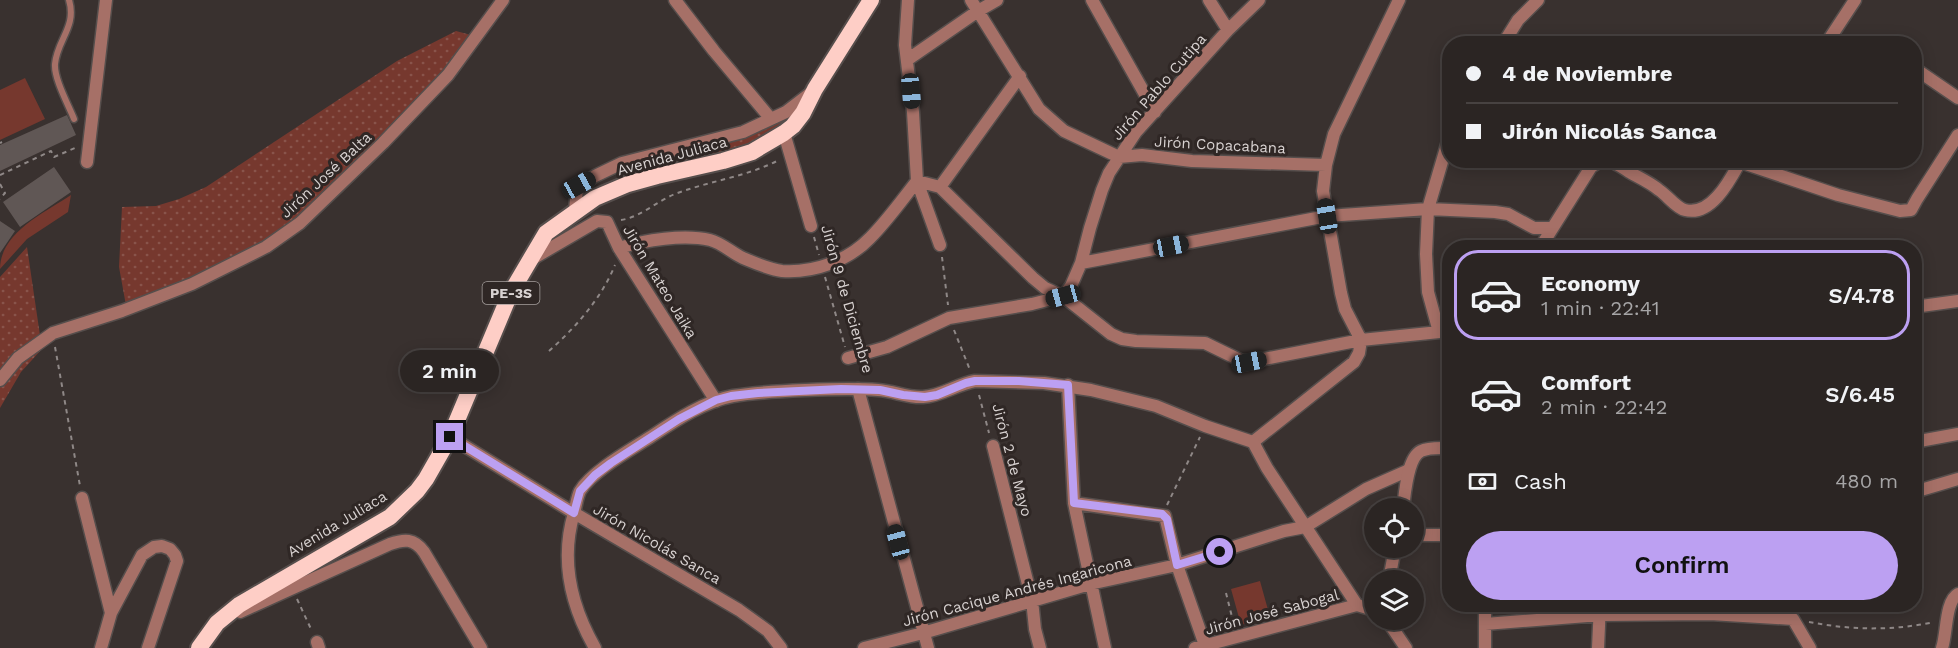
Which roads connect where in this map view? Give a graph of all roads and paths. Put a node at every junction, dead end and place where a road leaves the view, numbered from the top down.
1 (69, 0) edge
2 (106, 0) edge
3 (503, 0) edge
4 (675, 0) edge
5 (871, 0) edge
6 (908, 0) edge
7 (997, 0) edge
8 (1092, 0) edge
9 (1209, 0) edge
10 (1259, 0) edge
11 (1399, 0) edge
12 (1538, 0) edge
13 (1855, 0) edge
14 (975, 6) edge
15 (1228, 30) junction
16 (1508, 36) edge
17 (1831, 36) edge
18 (907, 60) junction
19 (1922, 73) edge
20 (1020, 76) junction
21 (815, 89) junction
22 (1958, 98) edge
23 (1155, 112) junction
24 (74, 119) dead end
25 (771, 119) junction
26 (784, 133) junction
27 (1958, 135) edge
28 (78, 147) dead end
29 (791, 154) junction
30 (1119, 157) junction
31 (87, 162) dead end
32 (1442, 162) edge
33 (1326, 165) junction
34 (1590, 168) edge
35 (1624, 168) edge
36 (1737, 168) edge
37 (1761, 168) edge
38 (0, 175) edge
39 (917, 181) junction
40 (1, 187) edge
41 (940, 187) junction
42 (0, 199) edge
43 (1428, 209) junction
44 (575, 211) junction
45 (1327, 216) junction
46 (607, 222) junction
47 (811, 226) joint
48 (1551, 228) junction
49 (1544, 240) edge
50 (940, 245) joint
51 (619, 248) junction
52 (531, 259) junction
53 (1081, 263) junction
54 (822, 267) junction
55 (1063, 296) junction
56 (1958, 301) edge
57 (1922, 306) edge
58 (949, 318) junction
59 (1442, 326) edge
60 (1442, 331) edge
61 (53, 333) junction
62 (1360, 340) junction
63 (549, 351) dead end
64 (848, 358) joint
65 (0, 380) edge
66 (975, 381) junction
67 (1068, 385) junction
68 (858, 389) junction
69 (716, 400) junction
70 (1205, 426) junction
71 (1958, 434) edge
72 (450, 437) junction
73 (1922, 441) edge
74 (1253, 442) junction
75 (993, 446) joint
76 (1442, 448) edge
77 (1409, 470) junction
78 (1958, 479) edge
79 (1922, 490) edge
80 (82, 498) joint
81 (1404, 498) edge
82 (1074, 503) junction
83 (574, 513) junction
84 (1162, 514) junction
85 (1305, 527) junction
86 (1424, 535) edge
87 (1442, 535) edge
88 (1177, 565) junction
89 (1090, 584) junction
90 (292, 589) junction
91 (1226, 593) dead end
92 (1958, 594) edge
93 (1032, 600) junction
94 (1357, 604) junction
95 (1364, 606) edge
96 (1485, 612) edge
97 (1584, 612) edge
98 (1600, 612) edge
99 (1738, 612) edge
100 (111, 613) junction
101 (1793, 618) junction
102 (1947, 619) junction
103 (217, 623) junction
104 (1485, 624) junction
105 (1234, 626) dead end
106 (1394, 630) edge
107 (923, 633) junction
108 (318, 645) edge
109 (1202, 647) edge
110 (101, 648) edge
111 (148, 648) edge
112 (200, 648) edge
113 (481, 648) edge
114 (595, 648) edge
115 (781, 648) edge
116 (864, 648) edge
117 (928, 648) edge
118 (1040, 648) edge
119 (1105, 648) edge
120 (1406, 648) edge
121 (1485, 648) edge
122 (1598, 648) edge
123 (1810, 648) edge
124 (1942, 648) edge

1 - 24 lane
2 - 31 street
3 - 61 street, Jirón José Balta
4 - 25 street
5 - 21 highway, Avenida Juliaca / PE-3S
6 - 18 street
7 - 14 street
8 - 23 street
9 - 15 street
10 - 15 street, Jirón Pablo Cutipa
11 - 33 street
12 - 16 street
13 - 17 street
14 - 18 street
14 - 20 street, Jirón Copacabana
15 - 23 street, Jirón Pablo Cutipa
18 - 39 street
19 - 22 street
20 - 30 street, Jirón Copacabana
20 - 41 street
21 - 25 street
21 - 26 highway, Avenida Juliaca / PE-3S
23 - 30 street, Jirón Pablo Cutipa
25 - 44 street
26 - 29 street, Jirón 9 de Diciembre
26 - 44 highway, Avenida Juliaca / PE-3S
27 - 37 street
28 - 38 path
29 - 46 path
29 - 47 street, Jirón 9 de Diciembre
30 - 33 street, Jirón Copacabana
30 - 53 street, Jirón Pablo Cutipa
32 - 43 street
33 - 45 street
34 - 48 street
35 - 36 street
39 - 41 street
39 - 50 street
39 - 54 street
40 - 42 path
41 - 55 street
43 - 45 street
43 - 48 street
43 - 59 street
44 - 52 highway, Avenida Juliaca / PE-3S
45 - 53 street
45 - 62 street
46 - 51 street, Jirón Mateo Jaika
46 - 52 street, Jirón Mateo Jaika
47 - 54 path, Jirón 9 de Diciembre
48 - 49 street
50 - 58 path, Jirón 2 de Mayo
51 - 54 street
51 - 63 path
51 - 69 street, Jirón Mateo Jaika
52 - 72 highway, Avenida Juliaca / PE-3S
53 - 55 street, Jirón Pablo Cutipa
54 - 64 path, Jirón 9 de Diciembre
55 - 58 street
55 - 62 street
56 - 57 street
58 - 64 street
58 - 66 path, Jirón 2 de Mayo
60 - 62 street
61 - 65 street, Jirón José Balta
61 - 80 path
62 - 74 street
66 - 67 street
66 - 68 street
66 - 75 path, Jirón 2 de Mayo
67 - 70 street
67 - 82 street
68 - 69 street
68 - 107 street, Jirón 9 de Diciembre
69 - 83 street
70 - 74 street
70 - 84 path
71 - 73 street
72 - 83 street, Jirón Nicolás Sanca
72 - 103 highway, Avenida Juliaca / PE-3S
74 - 85 street
75 - 93 street, Jirón 2 de Mayo
76 - 77 street
77 - 81 street
77 - 85 street, Jirón Cacique Andrés Ingaricona
78 - 79 street
80 - 100 street
82 - 84 street
82 - 89 street
83 - 114 street
83 - 115 street, Jirón Nicolás Sanca
84 - 88 street
85 - 88 street, Jirón Cacique Andrés Ingaricona
85 - 94 street
86 - 87 street
88 - 89 street, Jirón Cacique Andrés Ingaricona
88 - 109 street
89 - 93 street, Jirón Cacique Andrés Ingaricona
89 - 119 street
90 - 103 street
90 - 108 path
90 - 113 street
91 - 105 path
92 - 102 street
93 - 107 street, Jirón Cacique Andrés Ingaricona
93 - 118 street, Jirón 2 de Mayo
94 - 95 street
94 - 109 street, Jirón José Sabogal
96 - 104 street
97 - 104 street
98 - 122 street
99 - 101 street
100 - 110 street
100 - 111 street
101 - 102 path
101 - 123 street
102 - 124 street
103 - 112 highway, Avenida Juliaca / PE-3S
104 - 121 street
106 - 120 street
107 - 116 street, Jirón Cacique Andrés Ingaricona
107 - 117 street, Jirón 9 de Diciembre

